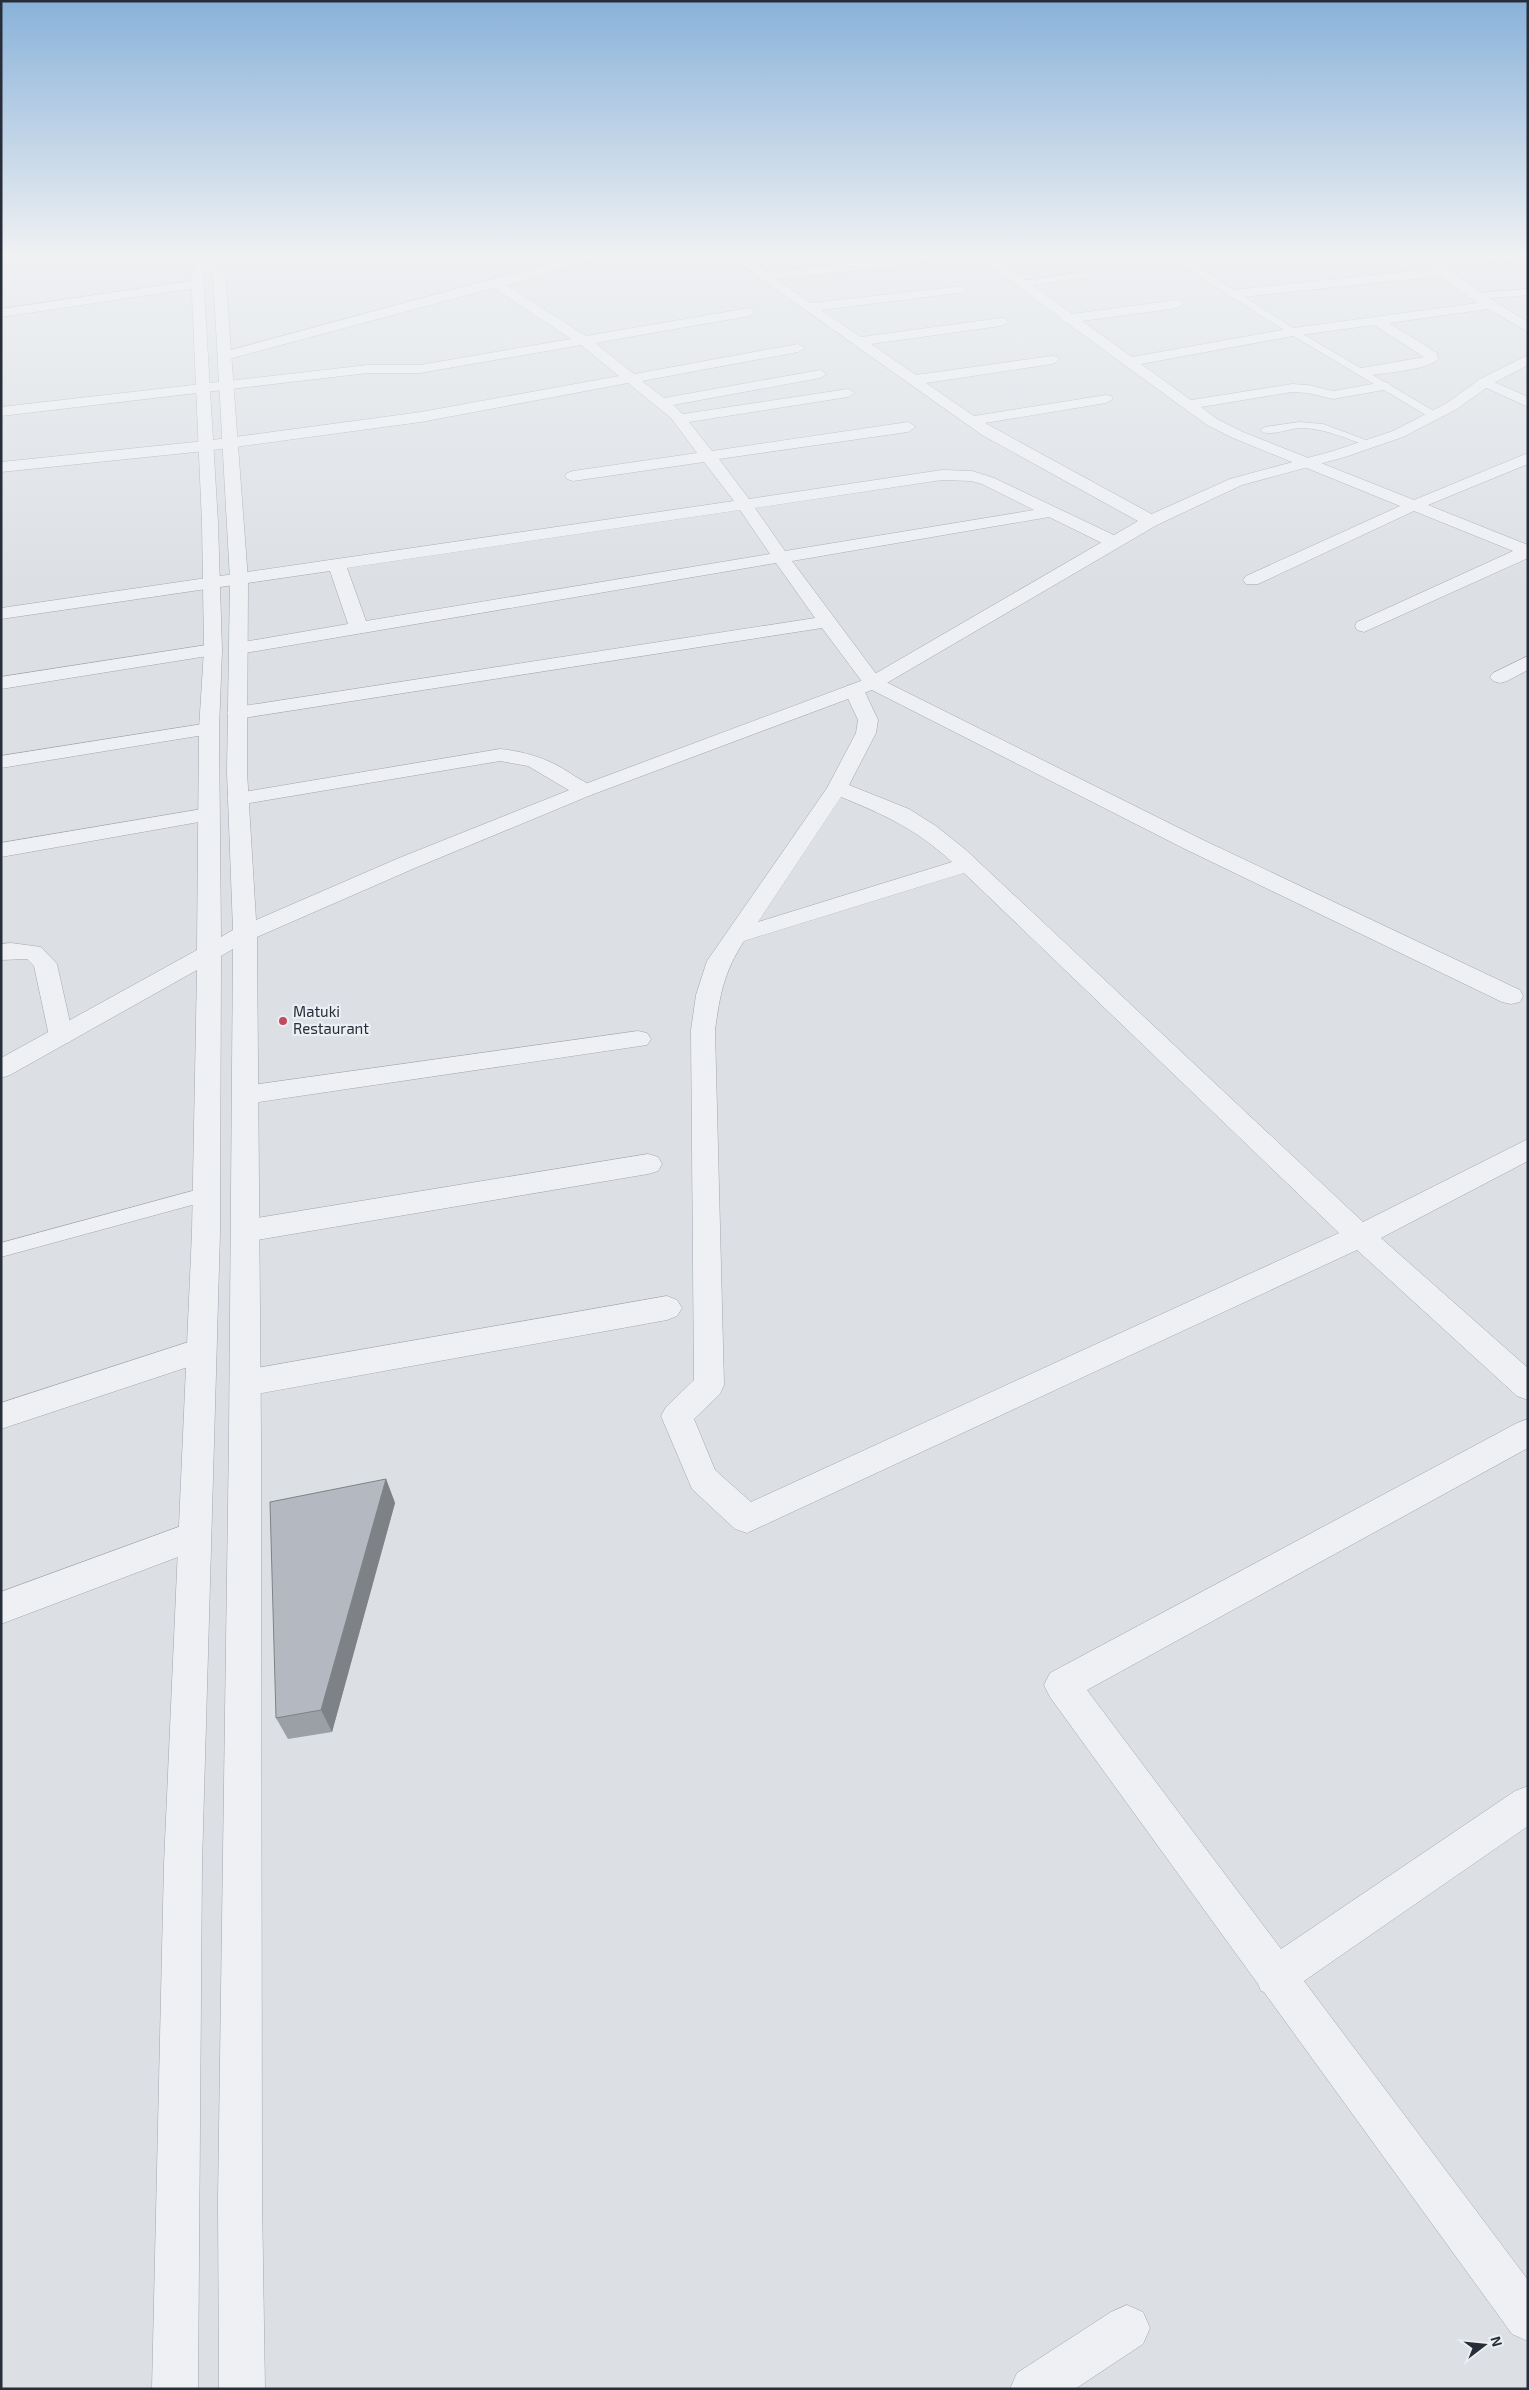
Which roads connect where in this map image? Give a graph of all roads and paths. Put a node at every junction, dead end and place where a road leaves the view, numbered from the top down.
1 (212, 365) edge
2 (223, 365) edge
3 (446, 365) edge
4 (613, 365) edge
5 (709, 365) edge
6 (891, 365) edge
7 (1021, 365) edge
8 (1132, 365) edge
9 (1347, 365) edge
10 (1407, 365) edge
11 (1518, 365) edge
12 (1360, 372) junction
13 (820, 374) dead end
14 (631, 379) junction
15 (914, 380) junction
16 (1485, 382) junction
17 (1384, 386) junction
18 (215, 388) junction
19 (848, 393) dead end
20 (1106, 399) dead end
21 (662, 403) junction
22 (1528, 403) edge
23 (1188, 405) junction
24 (1, 412) edge
25 (1434, 416) junction
26 (680, 419) junction
27 (971, 421) junction
28 (908, 427) dead end
29 (1265, 430) dead end
30 (218, 444) junction
31 (1372, 444) junction
32 (707, 456) junction
33 (1528, 458) edge
34 (1308, 462) junction
35 (1, 467) edge
36 (573, 476) dead end
37 (744, 503) junction
38 (1415, 505) junction
39 (1050, 512) junction
40 (1151, 521) junction
41 (1114, 542) junction
42 (1528, 551) edge
43 (782, 557) junction
44 (337, 565) junction
45 (1252, 580) dead end
46 (226, 582) junction
47 (1, 614) edge
48 (826, 622) junction
49 (1364, 626) dead end
50 (359, 628) junction
51 (226, 649) junction
52 (1528, 662) edge
53 (1500, 677) dead end
54 (1, 683) edge
55 (864, 687) junction
56 (237, 713) junction
57 (209, 729) junction
58 (1, 762) edge
59 (837, 788) junction
60 (584, 791) junction
61 (238, 799) junction
62 (208, 814) junction
63 (1, 850) edge
64 (968, 864) junction
65 (245, 933) junction
66 (736, 936) junction
67 (1, 952) edge
68 (209, 954) junction
69 (1511, 996) dead end
70 (61, 1036) junction
71 (638, 1039) dead end
72 (1, 1069) edge
73 (245, 1094) junction
74 (1528, 1149) edge
75 (648, 1164) dead end
76 (207, 1194) junction
77 (244, 1231) junction
78 (1360, 1236) junction
79 (1, 1250) edge
80 (667, 1308) dead end
81 (202, 1350) junction
82 (245, 1383) junction
83 (1528, 1388) edge
84 (1, 1416) edge
85 (1528, 1432) edge
86 (194, 1536) junction
87 (1, 1608) edge
88 (1528, 1804) edge
89 (1275, 1977) junction
90 (1528, 2318) edge
91 (1126, 2328) dead end
92 (175, 2389) edge
93 (242, 2389) edge
94 (1033, 2389) edge

1 - 18 street
2 - 18 street
3 - 18 street
4 - 14 street
5 - 14 street
6 - 15 street
7 - 15 street
8 - 23 street
9 - 12 lane
10 - 12 street
11 - 16 street
12 - 17 lane
13 - 21 street
14 - 21 street
14 - 30 street
15 - 27 street
16 - 22 street
16 - 25 street
17 - 23 street
17 - 25 lane
18 - 24 street
18 - 30 street
19 - 26 street
20 - 27 street
21 - 26 street
23 - 34 street
25 - 31 street
26 - 32 street
27 - 40 street
28 - 32 street
29 - 31 lane
30 - 35 street
30 - 46 street
31 - 34 street
32 - 36 street
32 - 37 street
33 - 38 street
34 - 38 street
34 - 40 street
37 - 39 street
37 - 43 street
37 - 44 street
38 - 42 street
38 - 45 street
39 - 41 street
39 - 43 street
40 - 41 street
41 - 55 street
42 - 49 street
43 - 48 street
43 - 50 street
44 - 46 street
44 - 50 street
46 - 47 street
46 - 51 street
48 - 55 street
48 - 56 street
50 - 51 street
51 - 54 street
51 - 56 street
51 - 57 street
52 - 53 street
55 - 59 street
55 - 60 street
55 - 69 street
56 - 61 street
57 - 58 street
57 - 62 street
59 - 64 street
59 - 66 street
60 - 61 street
60 - 65 street
61 - 65 street
62 - 63 street
62 - 68 street
64 - 66 street
64 - 78 street
65 - 68 street
65 - 73 street
66 - 78 street
67 - 70 street
68 - 70 street
68 - 76 street
70 - 72 street
71 - 73 street
73 - 77 street
74 - 78 street
75 - 77 street
76 - 79 lane
76 - 81 street
77 - 82 street
78 - 83 street
80 - 82 street
81 - 84 street
81 - 86 street
82 - 93 street
85 - 89 street
86 - 87 street
86 - 92 street
88 - 89 street
89 - 90 street
91 - 94 street

